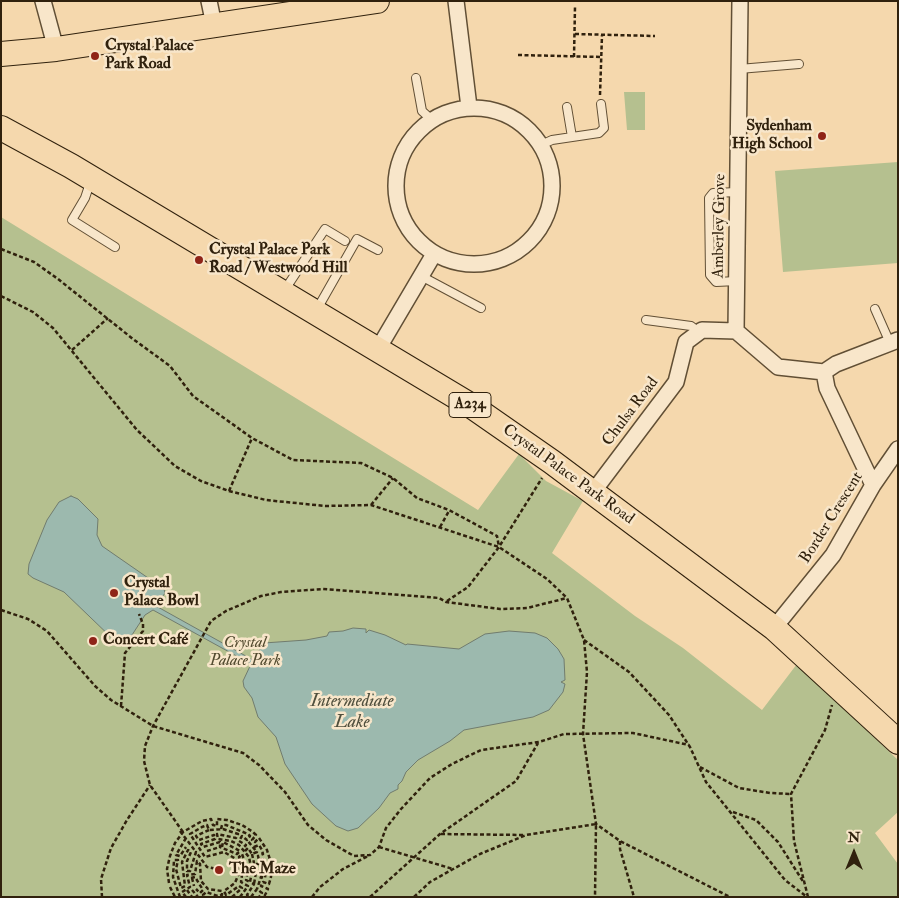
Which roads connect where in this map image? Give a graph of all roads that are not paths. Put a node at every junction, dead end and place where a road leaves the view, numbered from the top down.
1 (43, 1) edge
2 (210, 1) edge
3 (377, 1) edge
4 (456, 1) edge
5 (740, 1) edge
6 (214, 25) junction
7 (56, 49) junction
8 (1, 54) edge
9 (799, 64) dead end
10 (739, 69) junction
11 (416, 78) dead end
12 (601, 104) road end
13 (470, 107) junction
14 (567, 107) dead end
15 (432, 120) junction
16 (1, 128) edge
17 (572, 137) junction
18 (541, 145) junction
19 (92, 178) junction
20 (738, 192) junction
21 (345, 241) dead end
22 (115, 247) dead end
23 (378, 250) dead end
24 (434, 254) junction
25 (421, 276) junction
26 (737, 281) junction
27 (283, 293) junction
28 (481, 308) dead end
29 (875, 309) dead end
30 (315, 312) junction
31 (646, 320) dead end
32 (736, 331) junction
33 (699, 332) junction
34 (894, 342) edge
35 (378, 349) junction
36 (824, 372) junction
37 (898, 449) edge
38 (874, 485) junction
39 (593, 492) junction
40 (774, 628) junction
41 (898, 742) edge

1 - 7 street
2 - 6 street
3 - 6 main road
4 - 13 street
5 - 10 street, Amberley Grove
6 - 7 main road
7 - 8 main road
9 - 10 lane
10 - 20 street, Amberley Grove
11 - 15 lane
12 - 17 lane
13 - 15 street
13 - 18 street
14 - 17 lane
15 - 24 street
16 - 19 main road, Crystal Palace Park Road / A234
17 - 18 lane
18 - 24 street
19 - 22 lane
19 - 27 main road, Crystal Palace Park Road / A234
20 - 26 street, Amberley Grove
20 - 26 lane
21 - 27 lane
23 - 30 lane
24 - 25 street
25 - 28 lane
25 - 35 street
26 - 32 street, Amberley Grove
27 - 30 main road, Crystal Palace Park Road / A234
29 - 34 lane
30 - 35 main road, Crystal Palace Park Road / A234
31 - 33 lane
32 - 33 street
32 - 36 street
33 - 39 street, Chulsa Road
34 - 36 street
35 - 39 main road, Crystal Palace Park Road / A234
36 - 38 street
37 - 38 street, Border Crescent
38 - 40 street, Border Crescent
39 - 40 main road, Crystal Palace Park Road / A234
40 - 41 main road, Crystal Palace Park Road / A234

